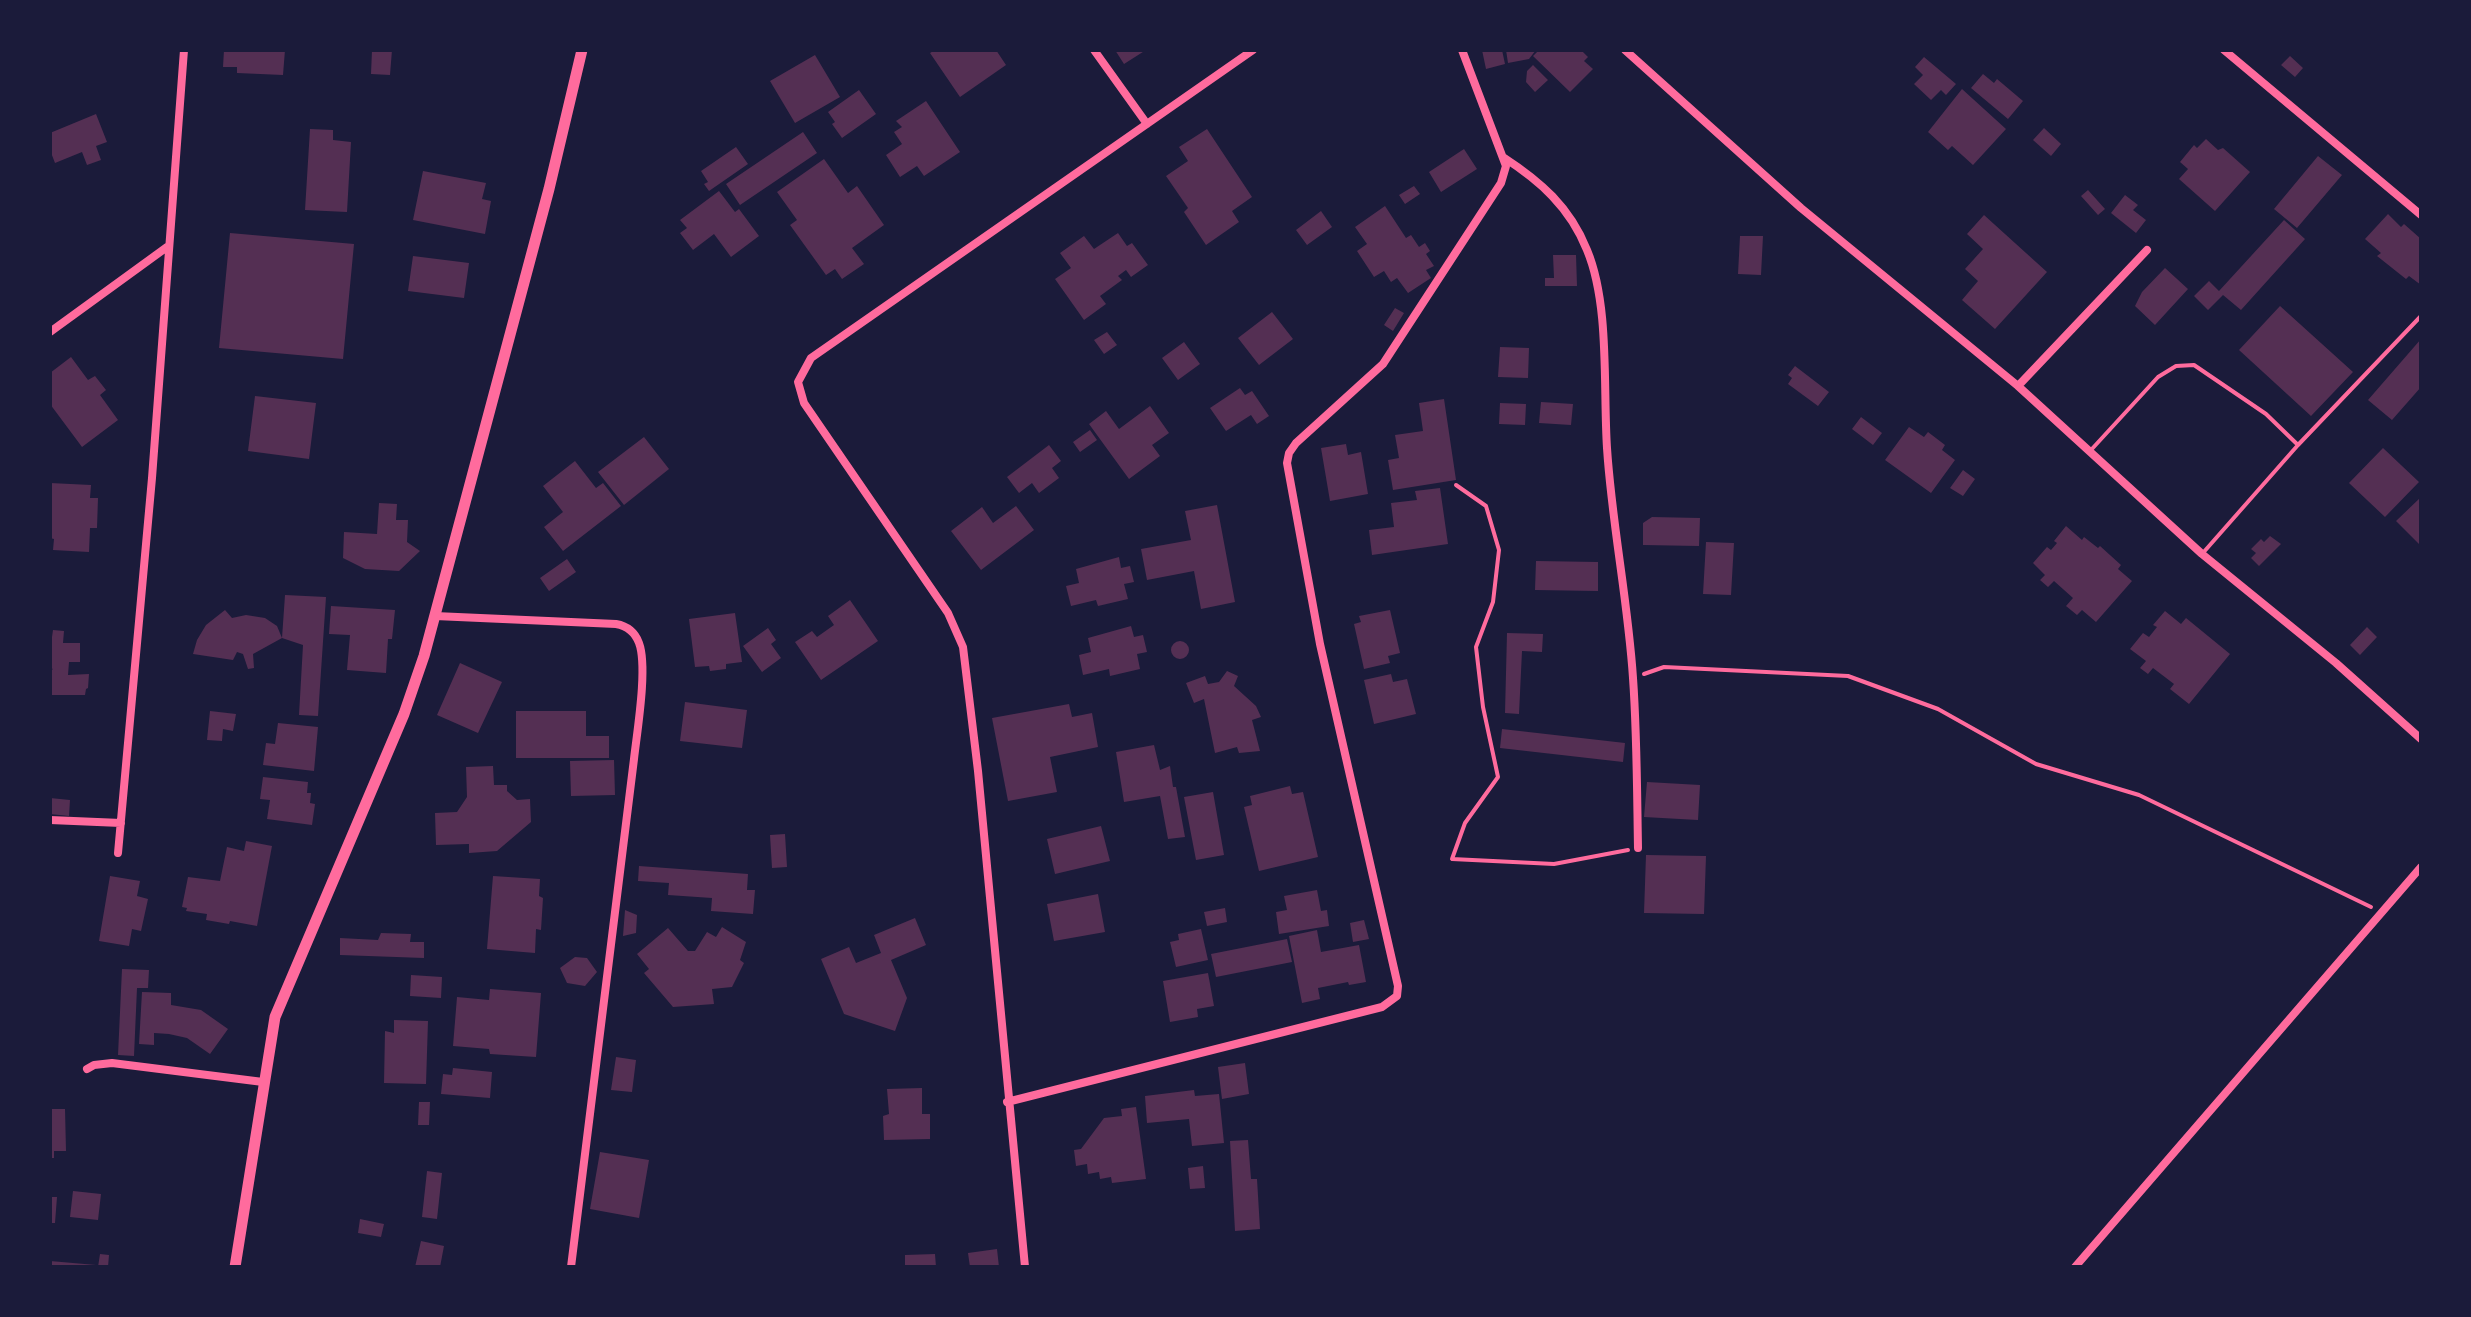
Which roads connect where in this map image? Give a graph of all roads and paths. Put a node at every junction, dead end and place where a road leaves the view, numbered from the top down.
1 (184, 50) edge
2 (582, 50) edge
3 (1094, 50) edge
4 (1253, 50) edge
5 (1462, 50) edge
6 (1625, 50) edge
7 (2224, 50) edge
8 (1147, 124) junction
9 (1503, 156) junction
10 (2421, 215) edge
11 (167, 247) junction
12 (2147, 250) dead end
13 (2421, 316) edge
14 (50, 332) edge
15 (2018, 386) junction
16 (2298, 445) junction
17 (2090, 452) junction
18 (1456, 485) dead end
19 (2202, 554) junction
20 (435, 616) junction
21 (1633, 678) junction
22 (2421, 739) edge
23 (50, 820) edge
24 (121, 823) junction
25 (1638, 848) joint
26 (118, 853) dead end
27 (2421, 867) edge
28 (2380, 912) junction
29 (87, 1069) dead end
30 (263, 1082) junction
31 (1007, 1102) junction
32 (235, 1267) edge
33 (571, 1267) edge
34 (1025, 1267) edge
35 (2075, 1267) edge

1 - 11 street
2 - 20 street
3 - 8 street
4 - 8 street
5 - 9 street
6 - 15 street
7 - 10 street
8 - 31 street
9 - 21 street
9 - 31 street
11 - 14 street
11 - 24 street
12 - 15 street
13 - 16 lane
15 - 17 street
16 - 17 lane
16 - 19 lane
17 - 19 street
18 - 25 path
19 - 22 street
20 - 30 street
20 - 33 street
21 - 25 street
21 - 28 path
23 - 24 street
24 - 26 street
27 - 28 street
28 - 35 street
29 - 30 street
30 - 32 street
31 - 34 street

